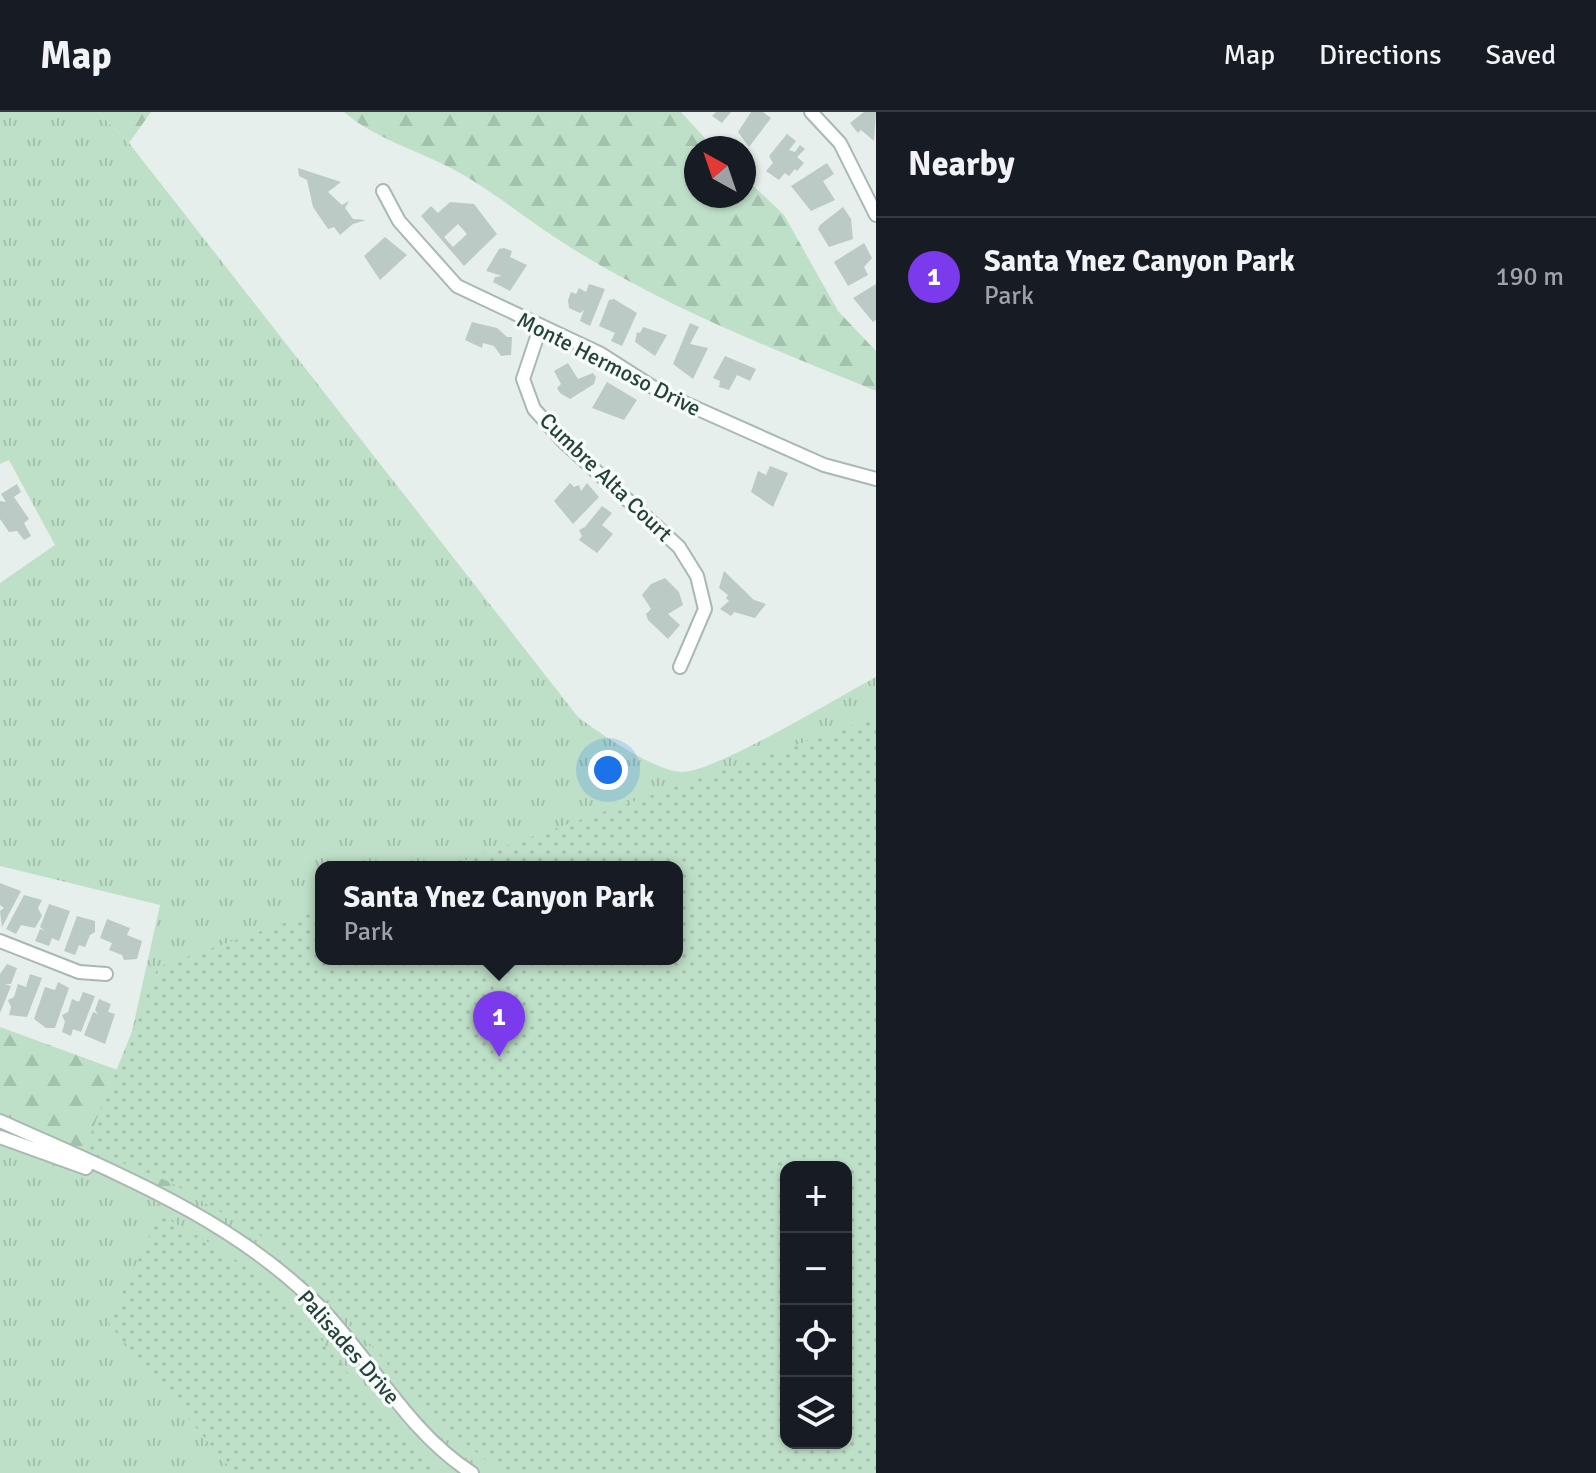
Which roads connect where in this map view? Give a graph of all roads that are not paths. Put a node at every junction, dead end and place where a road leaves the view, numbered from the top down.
1 (811, 112) edge
2 (383, 191) dead end
3 (876, 215) edge
4 (540, 328) junction
5 (876, 479) edge
6 (680, 667) dead end
7 (0, 941) edge
8 (106, 974) dead end
9 (0, 1121) edge
10 (0, 1137) edge
11 (178, 1203) junction
12 (472, 1473) edge

1 - 3 street
2 - 4 street, Monte Hermoso Drive
4 - 5 street, Monte Hermoso Drive
4 - 6 street, Cumbre Alta Court
7 - 8 street
9 - 11 street, Palisades Drive
10 - 11 street, Palisades Drive
11 - 12 street, Palisades Drive

